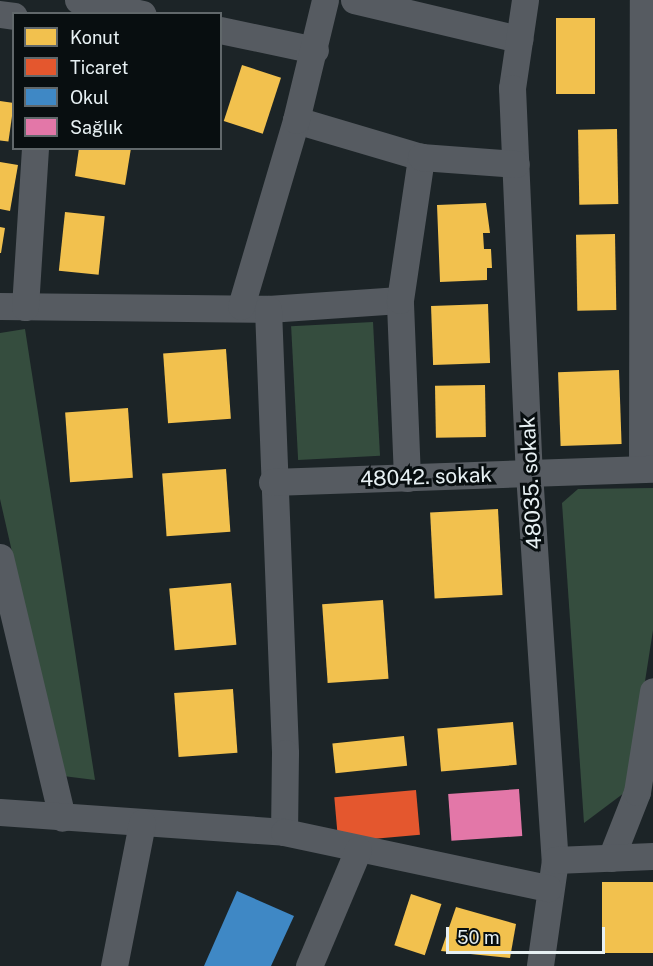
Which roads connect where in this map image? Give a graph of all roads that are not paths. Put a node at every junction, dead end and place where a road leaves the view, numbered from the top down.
1 (78, 0) edge
2 (325, 0) edge
3 (354, 0) edge
4 (525, 0) edge
5 (643, 0) edge
6 (134, 12) edge
7 (222, 30) edge
8 (519, 39) junction
9 (315, 50) junction
10 (296, 120) junction
11 (35, 150) edge
12 (421, 157) junction
13 (516, 164) junction
14 (400, 300) junction
15 (241, 306) junction
16 (13, 307) edge
17 (268, 309) junction
18 (648, 469) edge
19 (529, 473) junction
20 (407, 478) junction
21 (272, 482) junction
22 (0, 557) edge
23 (653, 691) edge
24 (0, 812) edge
25 (62, 818) junction
26 (142, 823) junction
27 (284, 832) junction
28 (358, 850) junction
29 (653, 856) edge
30 (611, 858) junction
31 (555, 860) junction
32 (548, 888) junction
33 (114, 966) edge
34 (309, 966) edge
35 (540, 966) edge

1 - 6 street
2 - 9 street
3 - 8 street
4 - 8 street, 48035. sokak
5 - 18 street
7 - 9 street
8 - 13 street, 48035. sokak
9 - 10 street
10 - 12 street
10 - 15 street
11 - 16 street
12 - 13 street
12 - 14 street
13 - 19 street, 48035. sokak
14 - 17 street
14 - 20 street
15 - 16 street
15 - 17 street
17 - 21 street
18 - 19 street, 48042. sokak
19 - 20 street, 48042. sokak
19 - 31 street, 48035. sokak
20 - 21 street, 48042. sokak
21 - 27 street
22 - 25 street
23 - 30 street
24 - 25 street
25 - 26 street
26 - 27 street
26 - 33 street
27 - 28 street
28 - 32 street
28 - 34 street
29 - 30 street
30 - 31 street
31 - 32 street, 48035. sokak
32 - 35 street, 48035. sokak

